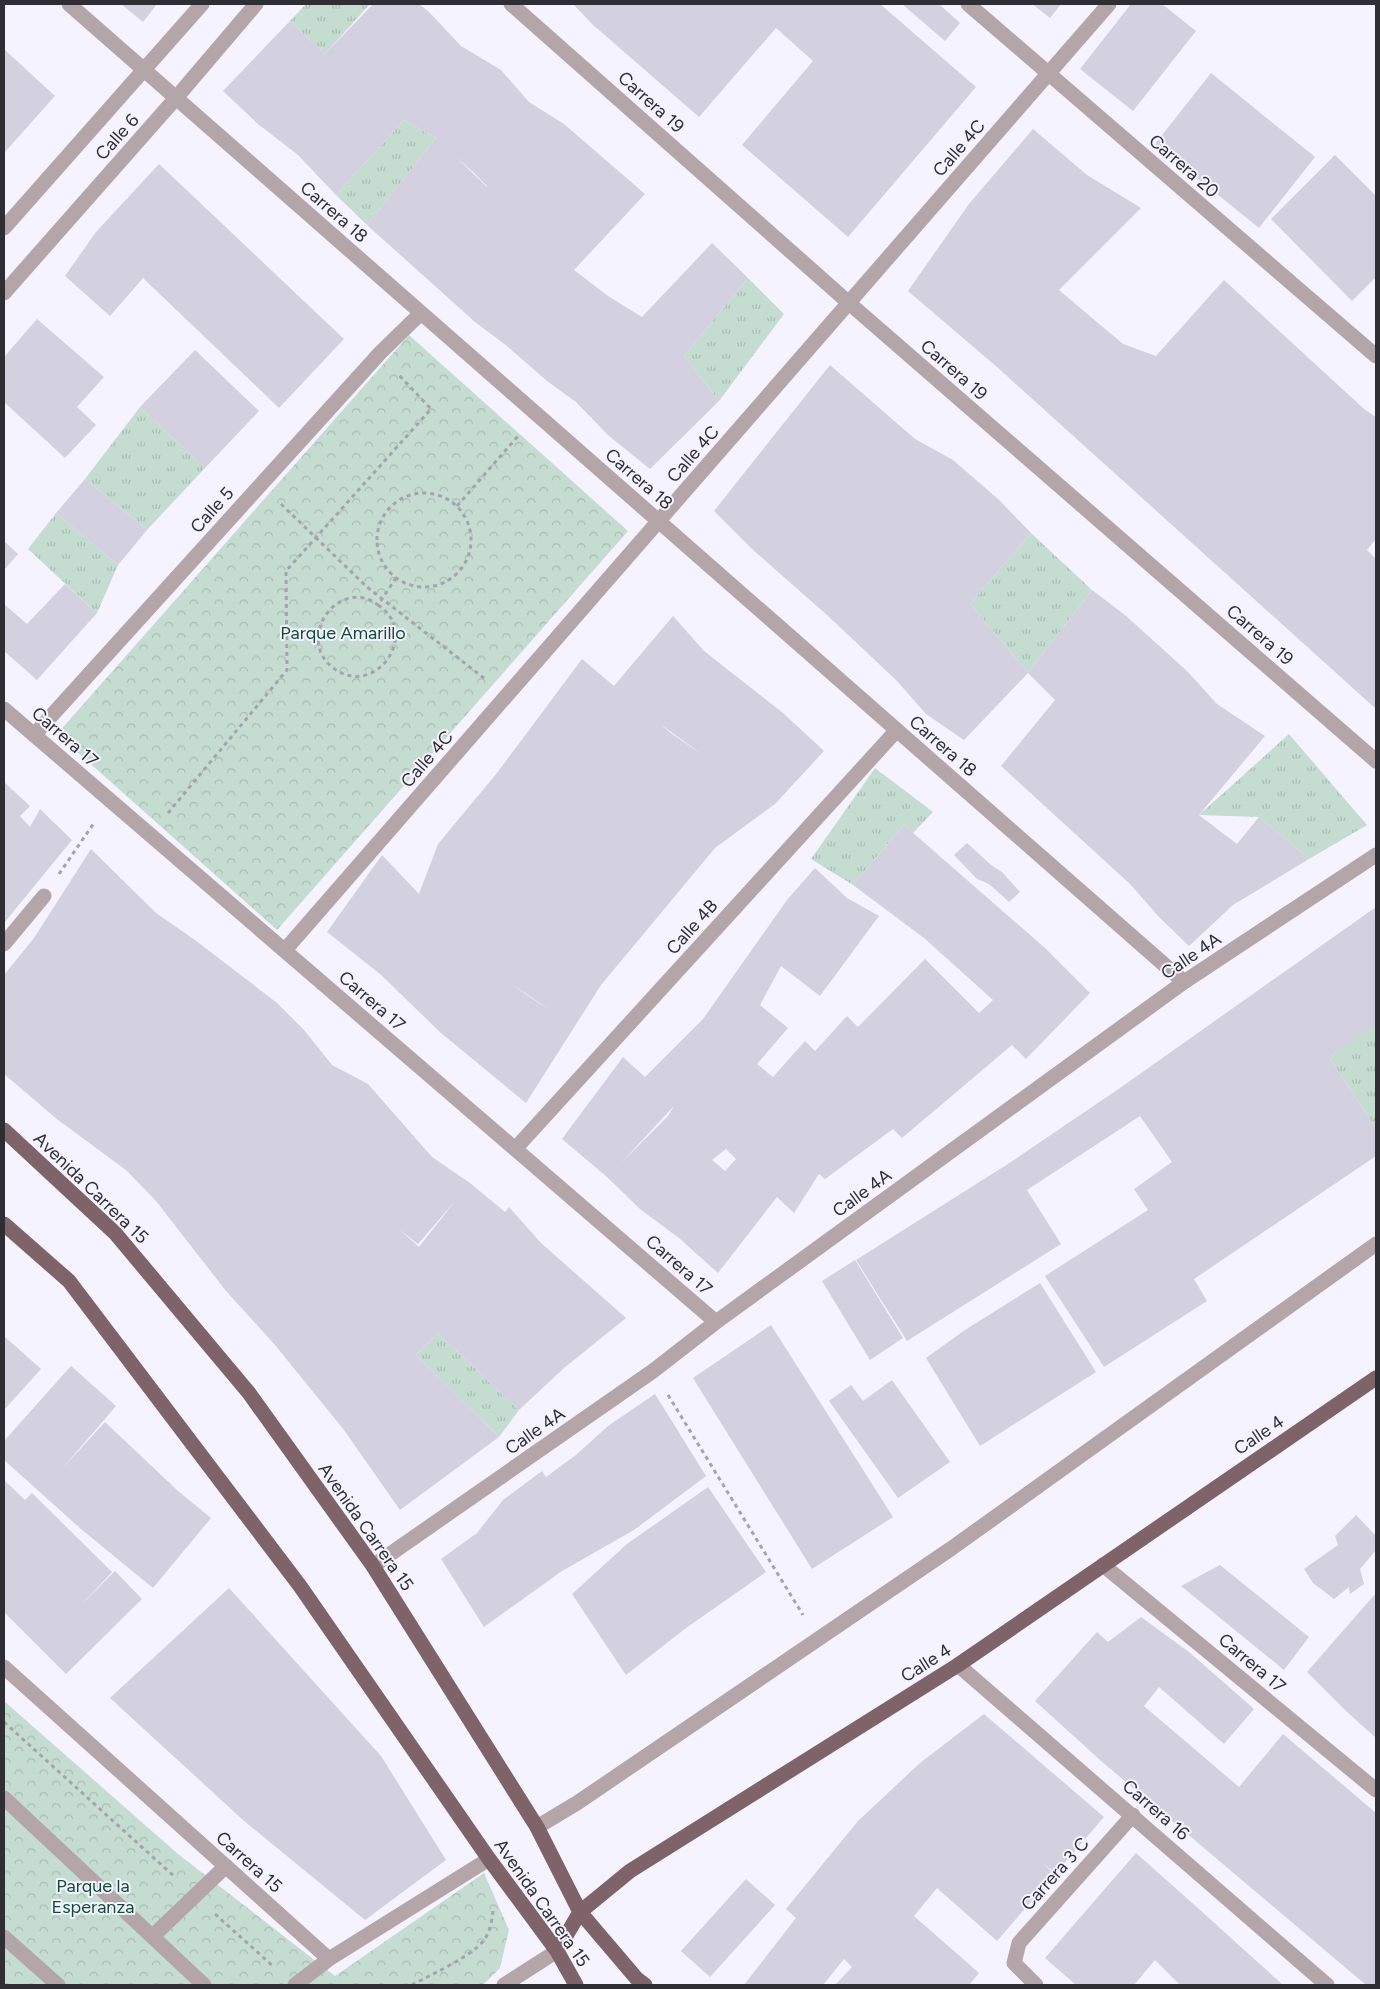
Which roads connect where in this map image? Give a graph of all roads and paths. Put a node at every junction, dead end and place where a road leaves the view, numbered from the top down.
1 (69, 4) edge
2 (202, 4) edge
3 (256, 4) edge
4 (511, 4) edge
5 (968, 4) edge
6 (1109, 4) edge
7 (145, 70) junction
8 (1049, 74) junction
9 (176, 98) junction
10 (4, 228) edge
11 (4, 293) edge
12 (849, 303) junction
13 (421, 314) junction
14 (380, 353) junction
15 (1376, 356) edge
16 (537, 415) junction
17 (261, 484) junction
18 (457, 506) junction
19 (659, 521) junction
20 (317, 538) junction
21 (396, 578) junction
22 (382, 599) junction
23 (378, 605) junction
24 (506, 696) junction
25 (4, 709) edge
26 (897, 730) junction
27 (34, 735) junction
28 (1376, 761) edge
29 (110, 800) junction
30 (150, 834) junction
31 (1376, 854) edge
32 (44, 896) joint
33 (4, 944) edge
34 (285, 950) junction
35 (1184, 982) junction
36 (4, 1130) edge
37 (515, 1149) junction
38 (4, 1224) edge
39 (1376, 1244) edge
40 (716, 1322) junction
41 (653, 1371) junction
42 (1376, 1378) edge
43 (1103, 1565) junction
44 (373, 1566) junction
45 (818, 1640) junction
46 (958, 1665) junction
47 (4, 1667) edge
48 (4, 1722) edge
49 (1376, 1790) edge
50 (4, 1798) edge
51 (1133, 1815) junction
52 (536, 1828) junction
53 (489, 1859) junction
54 (226, 1866) junction
55 (474, 1868) junction
56 (196, 1896) junction
57 (580, 1912) junction
58 (153, 1936) junction
59 (4, 1937) edge
60 (557, 1951) junction
61 (329, 1959) junction
62 (280, 1972) dead end
63 (58, 1985) edge
64 (204, 1985) edge
65 (295, 1985) edge
66 (412, 1985) edge
67 (504, 1985) edge
68 (576, 1985) edge
69 (645, 1985) edge
70 (1036, 1985) edge
71 (1327, 1985) edge

1 - 7 street, Carrera 18
2 - 7 street, Calle 6
3 - 9 street, Calle 6
4 - 12 street, Carrera 19
5 - 8 street, Carrera 20
6 - 8 street, Calle 4C
7 - 9 street, Carrera 18
7 - 10 street, Calle 6
8 - 12 street, Calle 4C
8 - 15 street, Carrera 20
9 - 11 street, Calle 6
9 - 13 street, Carrera 18
12 - 19 street, Calle 4C
12 - 28 street, Carrera 19
13 - 14 street, Calle 5
13 - 16 street, Carrera 18
14 - 17 street, Calle 5
14 - 20 path
16 - 18 path
16 - 19 street, Carrera 18
17 - 20 path
17 - 27 street, Calle 5
18 - 21 path
18 - 21 path
19 - 24 street, Calle 4C
19 - 26 street, Carrera 18
20 - 22 path
20 - 30 path
21 - 22 path
22 - 23 path
22 - 24 path
23 - 23 path
24 - 34 street, Calle 4C
25 - 27 street, Carrera 17
26 - 35 street, Carrera 18
26 - 37 street, Calle 4B
27 - 29 street, Carrera 17
29 - 30 street, Carrera 17
29 - 32 path
30 - 34 street, Carrera 17
31 - 35 street, Calle 4A
32 - 33 street
34 - 37 street, Carrera 17
35 - 40 street, Calle 4A
36 - 44 main road, Avenida Carrera 15
37 - 40 street, Carrera 17
38 - 53 main road, Avenida Carrera 15
39 - 45 street
40 - 41 street, Calle 4A
41 - 44 street, Calle 4A
41 - 45 path
42 - 43 main road, Calle 4
43 - 46 main road, Calle 4
43 - 49 street, Carrera 17
44 - 52 main road, Avenida Carrera 15
45 - 52 street
46 - 51 street, Carrera 16
46 - 57 main road, Calle 4
47 - 54 street, Carrera 15
48 - 56 path
50 - 58 street
51 - 70 street, Carrera 3 C
51 - 71 street, Carrera 16
52 - 57 main road, Avenida Carrera 15
53 - 55 street
53 - 60 main road, Avenida Carrera 15
54 - 56 street
54 - 61 street, Carrera 15
55 - 61 street
55 - 66 path
56 - 58 street
56 - 62 path
57 - 60 main road, Calle 4
57 - 69 main road, Avenida Carrera 15
58 - 64 street
59 - 63 street
60 - 67 street, Calle 4
60 - 68 main road, Avenida Carrera 15
61 - 65 street

